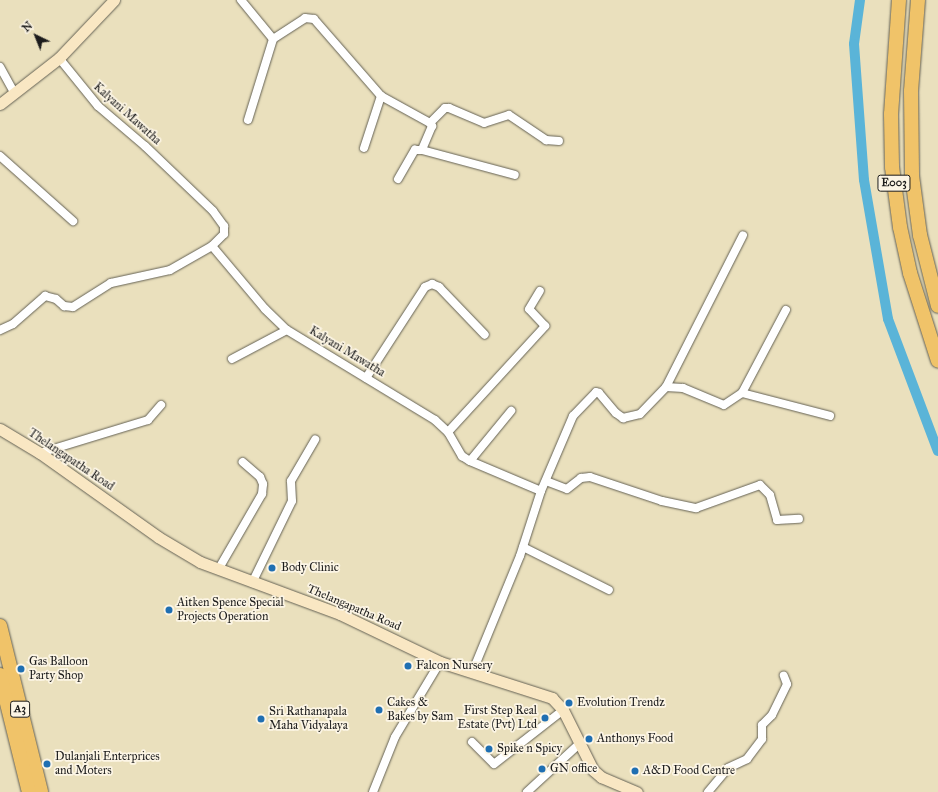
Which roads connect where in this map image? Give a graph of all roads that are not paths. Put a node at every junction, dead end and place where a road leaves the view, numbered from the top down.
1 (114, 0) edge
2 (241, 0) edge
3 (899, 0) edge
4 (918, 0) edge
5 (273, 39) junction
6 (59, 58) junction
7 (0, 67) edge
8 (14, 92) junction
9 (381, 96) junction
10 (0, 104) edge
11 (248, 120) dead end
12 (430, 124) junction
13 (559, 141) dead end
14 (364, 148) dead end
15 (422, 150) junction
16 (0, 156) edge
17 (515, 175) dead end
18 (398, 179) dead end
19 (73, 221) dead end
20 (743, 235) dead end
21 (212, 246) junction
22 (540, 291) dead end
23 (938, 306) edge
24 (786, 310) dead end
25 (0, 330) edge
26 (287, 330) junction
27 (485, 335) dead end
28 (232, 359) dead end
29 (938, 361) edge
30 (366, 378) junction
31 (666, 386) junction
32 (742, 393) junction
33 (161, 405) dead end
34 (511, 411) dead end
35 (830, 416) dead end
36 (0, 429) edge
37 (448, 432) junction
38 (315, 440) dead end
39 (40, 453) junction
40 (470, 461) junction
41 (243, 462) dead end
42 (546, 481) junction
43 (541, 491) junction
44 (799, 520) dead end
45 (523, 546) junction
46 (218, 570) junction
47 (252, 583) junction
48 (609, 590) dead end
49 (0, 626) edge
50 (440, 662) junction
51 (472, 673) junction
52 (0, 675) edge
53 (784, 676) dead end
54 (563, 710) junction
55 (472, 742) dead end
56 (578, 745) junction
57 (619, 788) edge
58 (29, 792) edge
59 (41, 792) edge
60 (373, 792) edge
61 (527, 792) edge
62 (637, 792) edge
63 (708, 792) edge

1 - 6 street
2 - 5 street
3 - 29 highway, E003
4 - 23 highway, E003
5 - 9 street
5 - 11 street
6 - 8 street
6 - 21 street, Kalyani Mawatha
7 - 8 street
8 - 10 street
9 - 12 street
9 - 14 street
12 - 13 street
12 - 15 street
15 - 17 street
15 - 18 street
16 - 19 street
20 - 31 street
21 - 25 street
21 - 26 street, Kalyani Mawatha
22 - 37 street
24 - 32 street
26 - 28 street
26 - 30 street, Kalyani Mawatha
27 - 30 street
30 - 37 street, Kalyani Mawatha
31 - 32 street
31 - 42 street
32 - 35 street
33 - 39 street
34 - 40 street
36 - 39 street, Thelangapatha Road
37 - 40 street, Kalyani Mawatha
38 - 47 street
39 - 46 street, Thelangapatha Road
40 - 43 street, Kalyani Mawatha
41 - 46 street
42 - 43 street
42 - 44 street
43 - 45 street
45 - 48 street
45 - 51 street
46 - 47 street, Thelangapatha Road
47 - 50 street, Thelangapatha Road
49 - 59 highway, A3
50 - 51 street, Thelangapatha Road
50 - 60 street
51 - 54 street, Thelangapatha Road
52 - 58 highway, A3
53 - 63 street
54 - 55 street
54 - 56 street, Thelangapatha Road
56 - 57 street, Thelangapatha Road
56 - 61 street
57 - 62 street, Thelangapatha Road

